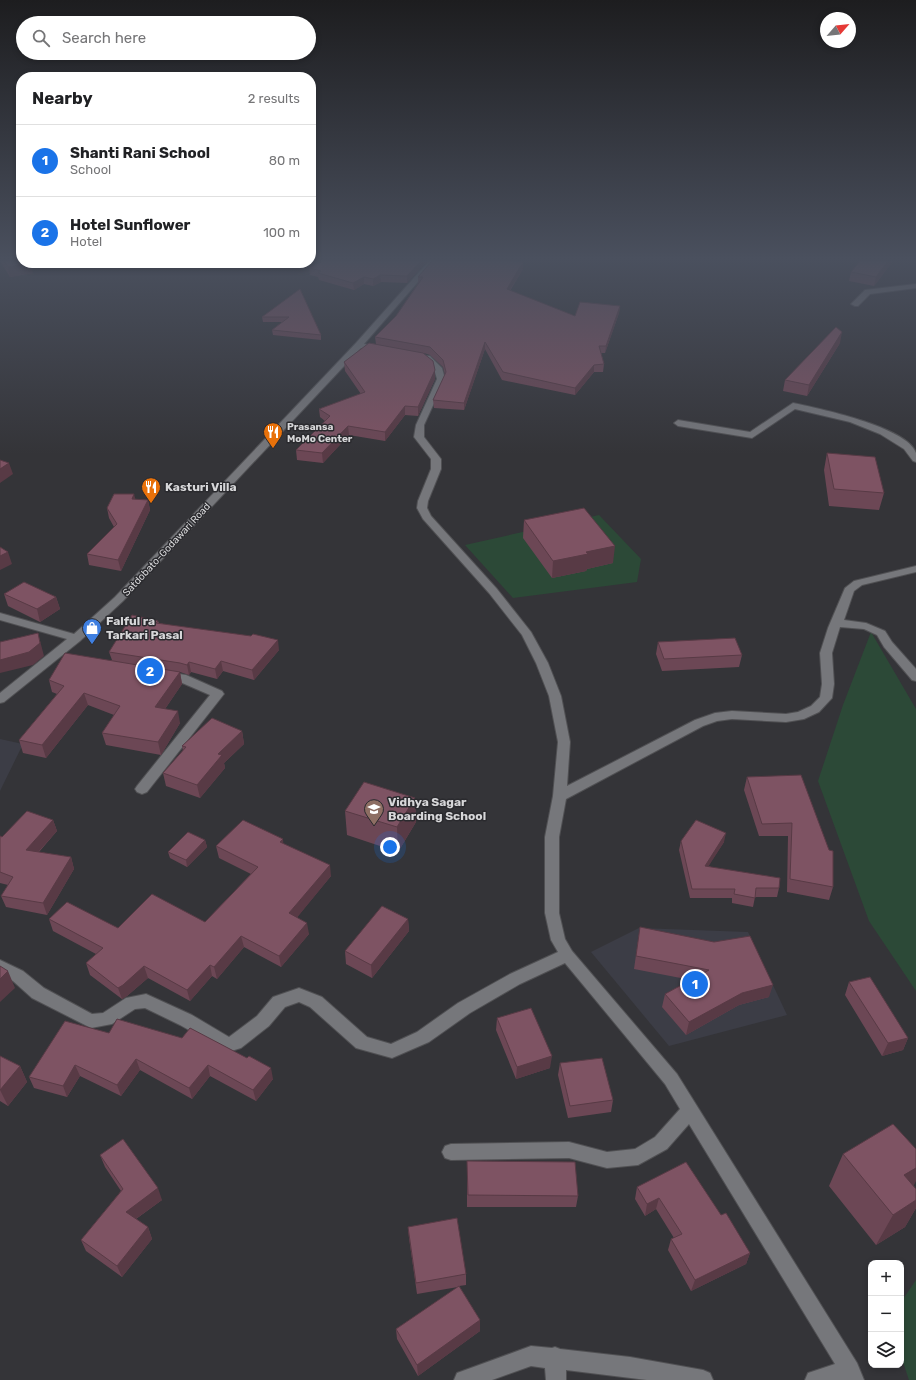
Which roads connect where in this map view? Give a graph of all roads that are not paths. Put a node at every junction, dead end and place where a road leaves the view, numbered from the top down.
1 (376, 325) edge
2 (359, 345) junction
3 (389, 351) edge
4 (404, 354) edge
5 (678, 423) dead end
6 (916, 460) edge
7 (916, 569) edge
8 (0, 616) edge
9 (837, 624) junction
10 (76, 638) junction
11 (53, 657) junction
12 (68, 660) edge
13 (152, 673) edge
14 (916, 677) edge
15 (0, 699) edge
16 (142, 789) dead end
17 (560, 796) junction
18 (567, 955) junction
19 (0, 966) edge
20 (691, 1110) junction
21 (451, 1152) dead end
22 (555, 1358) junction
23 (852, 1375) edge
24 (464, 1380) edge
25 (556, 1380) edge
26 (703, 1380) edge
27 (815, 1380) edge

1 - 2 street, Satdobato-Godawari Road
2 - 3 street
2 - 10 street, Satdobato-Godawari Road
4 - 17 street
5 - 6 street
7 - 9 street
8 - 10 street
9 - 14 street
9 - 17 street
10 - 11 street, Satdobato-Godawari Road
11 - 12 street
11 - 15 street, Satdobato-Godawari Road
13 - 16 street
17 - 18 street
18 - 19 street
18 - 20 street
20 - 21 street
20 - 23 street
22 - 24 street
22 - 25 street
22 - 26 street
23 - 27 street

